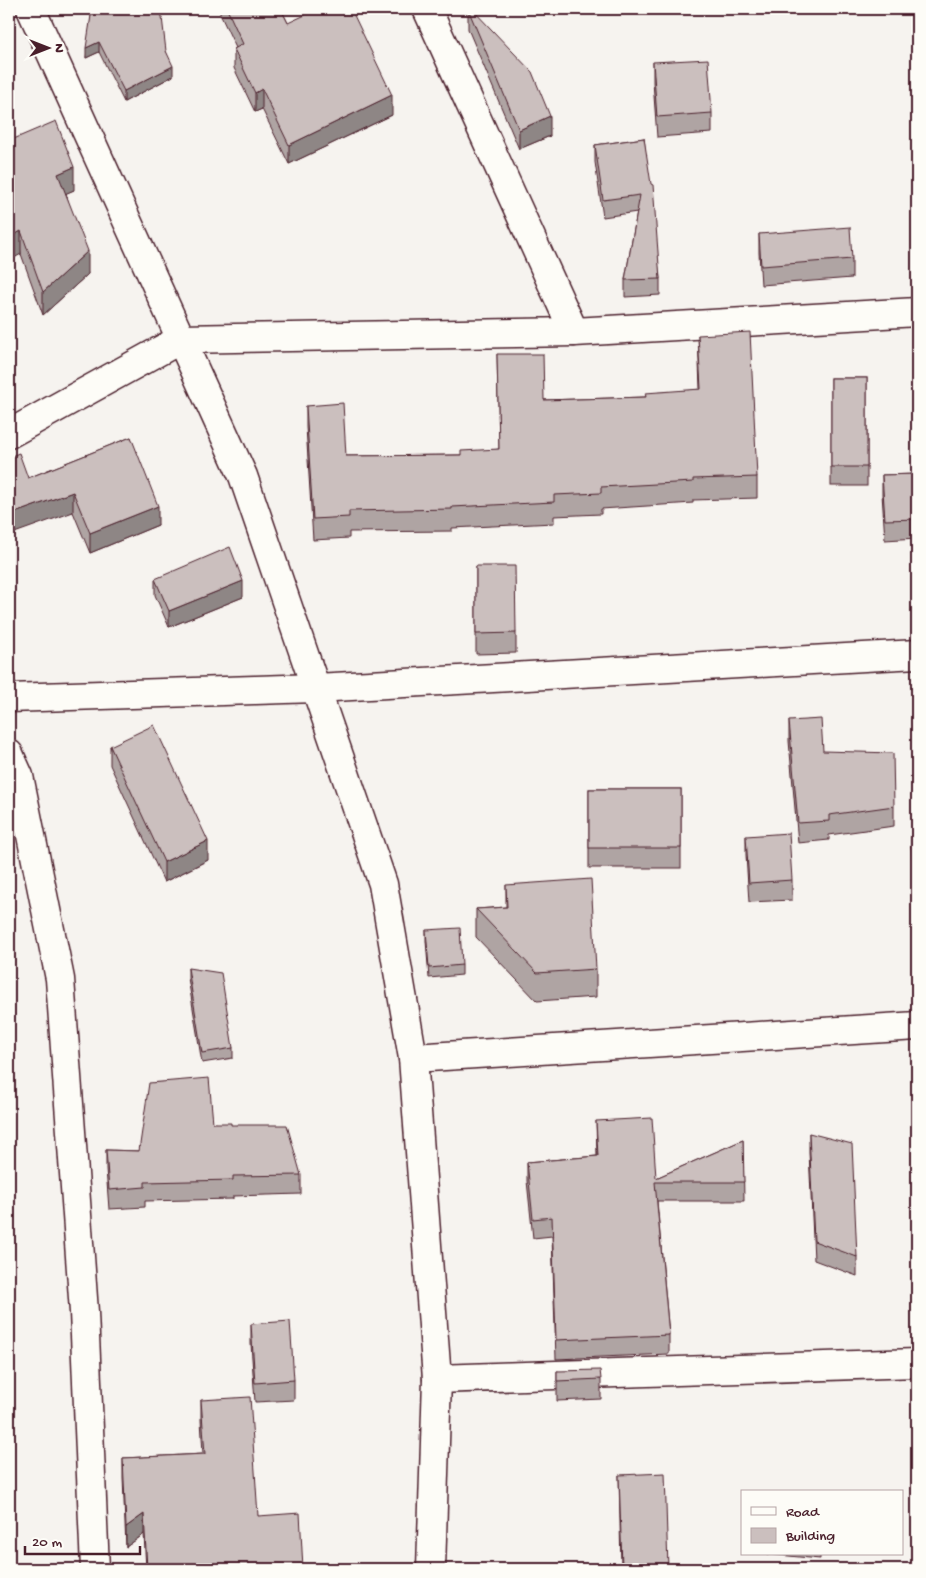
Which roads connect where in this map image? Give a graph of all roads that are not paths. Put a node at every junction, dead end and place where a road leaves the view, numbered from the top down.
1 (31, 9) edge
2 (427, 9) edge
3 (917, 312) edge
4 (574, 332) junction
5 (181, 339) junction
6 (9, 434) edge
7 (917, 654) edge
8 (316, 688) junction
9 (9, 698) edge
10 (9, 754) edge
11 (917, 1026) edge
12 (413, 1058) junction
13 (917, 1363) edge
14 (437, 1379) junction
15 (95, 1569) edge
16 (431, 1569) edge

1 - 5 street
2 - 4 street
3 - 4 street
4 - 5 street
5 - 6 street
5 - 8 street
7 - 8 street
8 - 9 street
8 - 12 street
10 - 15 street
11 - 12 street
12 - 14 street
13 - 14 street
14 - 16 street

